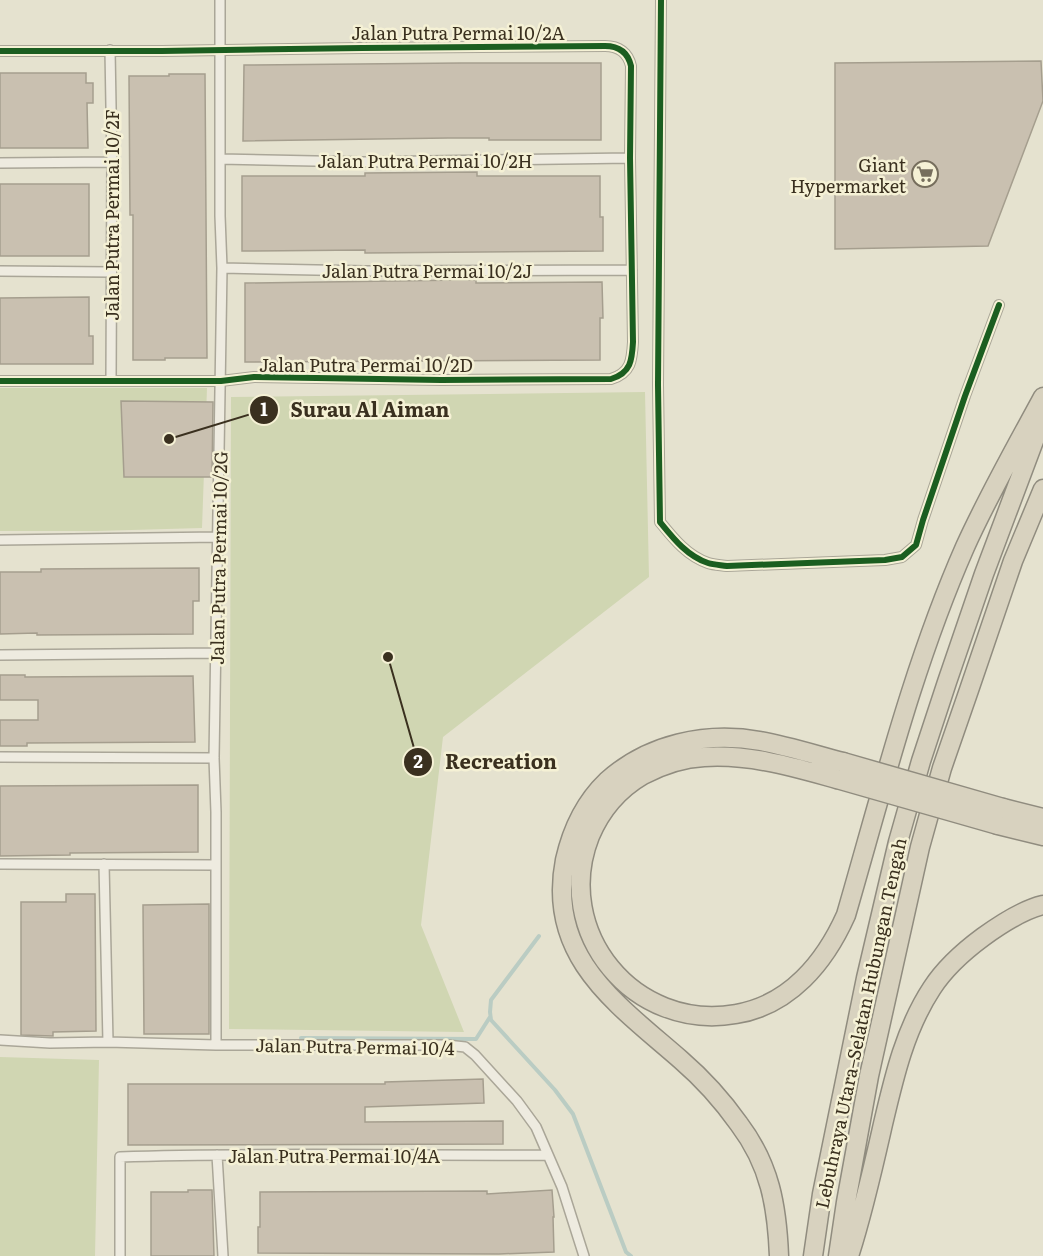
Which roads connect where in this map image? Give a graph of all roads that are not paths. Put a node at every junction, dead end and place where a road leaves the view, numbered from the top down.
1 (220, 0) edge
2 (661, 0) edge
3 (110, 50) junction
4 (220, 50) junction
5 (0, 51) edge
6 (630, 158) junction
7 (220, 159) junction
8 (112, 162) junction
9 (0, 163) edge
10 (222, 268) junction
11 (632, 270) junction
12 (0, 271) edge
13 (111, 272) junction
14 (999, 305) dead end
15 (633, 342) joint
16 (111, 380) junction
17 (0, 381) edge
18 (221, 381) junction
19 (1043, 398) edge
20 (1043, 417) edge
21 (1043, 489) edge
22 (218, 537) junction
23 (0, 540) edge
24 (216, 653) junction
25 (0, 655) edge
26 (0, 757) edge
27 (214, 758) junction
28 (840, 771) junction
29 (1000, 816) junction
30 (1043, 818) edge
31 (1043, 836) edge
32 (0, 864) edge
33 (104, 864) junction
34 (215, 865) junction
35 (1043, 905) edge
36 (0, 1040) edge
37 (108, 1042) junction
38 (216, 1045) junction
39 (217, 1155) junction
40 (548, 1155) junction
41 (120, 1256) edge
42 (223, 1256) edge
43 (584, 1256) edge
44 (779, 1256) edge
45 (813, 1256) edge
46 (838, 1256) edge
47 (849, 1256) edge

1 - 4 street, Jalan Putra Permai 10/2G
2 - 14 street
3 - 4 street, Jalan Putra Permai 10/2A
3 - 5 street, Jalan Putra Permai 10/2A
3 - 8 street, Jalan Putra Permai 10/2F
4 - 6 street, Jalan Putra Permai 10/2A
4 - 7 street, Jalan Putra Permai 10/2G
6 - 7 street, Jalan Putra Permai 10/2H
6 - 11 street, Jalan Putra Permai 10/2A
7 - 10 street, Jalan Putra Permai 10/2G
8 - 9 street
8 - 13 street, Jalan Putra Permai 10/2F
10 - 11 street, Jalan Putra Permai 10/2J
10 - 18 street, Jalan Putra Permai 10/2G
11 - 15 street, Jalan Putra Permai 10/2A
12 - 13 street
13 - 16 street, Jalan Putra Permai 10/2F
15 - 18 street, Jalan Putra Permai 10/2D
16 - 17 street, Jalan Putra Permai 10/2D
16 - 18 street, Jalan Putra Permai 10/2D
18 - 22 street, Jalan Putra Permai 10/2G
19 - 28 highway
20 - 45 highway, Lebuhraya Utara–Selatan Hubungan Tengah
21 - 46 highway, Lebuhraya Utara–Selatan Hubungan Tengah
22 - 23 street
22 - 24 street, Jalan Putra Permai 10/2G
24 - 25 street
24 - 27 street, Jalan Putra Permai 10/2G
26 - 27 street
27 - 34 street, Jalan Putra Permai 10/2G
28 - 29 highway, bridge
28 - 44 highway
29 - 30 highway
29 - 31 highway
32 - 33 street
33 - 34 street
33 - 37 street
34 - 38 street, Jalan Putra Permai 10/2G
35 - 47 highway
36 - 37 street, Jalan Putra Permai 10/4
37 - 38 street, Jalan Putra Permai 10/4
38 - 40 street, Jalan Putra Permai 10/4
39 - 40 street, Jalan Putra Permai 10/4A
39 - 41 street, Jalan Putra Permai 10/4A
39 - 42 street
40 - 43 street, Jalan Putra Permai 10/4

